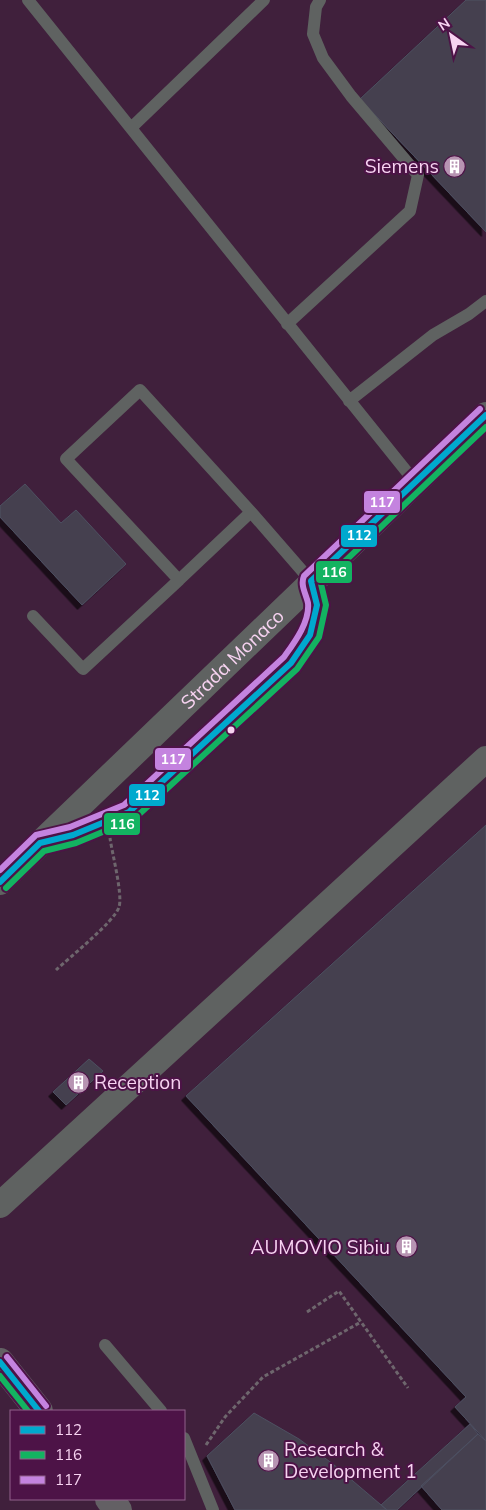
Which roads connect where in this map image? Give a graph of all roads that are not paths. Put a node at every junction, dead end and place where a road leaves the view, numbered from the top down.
1 (28, 0) edge
2 (264, 0) edge
3 (320, 0) edge
4 (131, 128) junction
5 (486, 302) edge
6 (287, 324) junction
7 (349, 401) junction
8 (486, 415) edge
9 (416, 482) junction
10 (250, 512) junction
11 (179, 580) junction
12 (311, 581) junction
13 (33, 616) dead end
14 (486, 759) edge
15 (40, 842) junction
16 (0, 882) edge
17 (0, 1205) edge
18 (105, 1345) dead end
19 (0, 1362) edge
20 (38, 1410) edge
21 (160, 1410) edge
22 (185, 1440) edge
23 (110, 1500) edge
24 (118, 1510) edge
25 (213, 1510) edge

1 - 4 lane
2 - 4 lane
3 - 6 lane
4 - 6 lane
5 - 7 lane
6 - 7 lane
7 - 9 lane
8 - 9 street, Strada Monaco
9 - 12 street, Strada Monaco
10 - 11 lane
10 - 11 lane
10 - 12 lane
11 - 13 lane
12 - 15 street, Strada Monaco
12 - 15 lane
14 - 17 street
15 - 16 street, Strada Monaco
18 - 21 lane
19 - 20 main road
22 - 25 lane
23 - 24 main road

